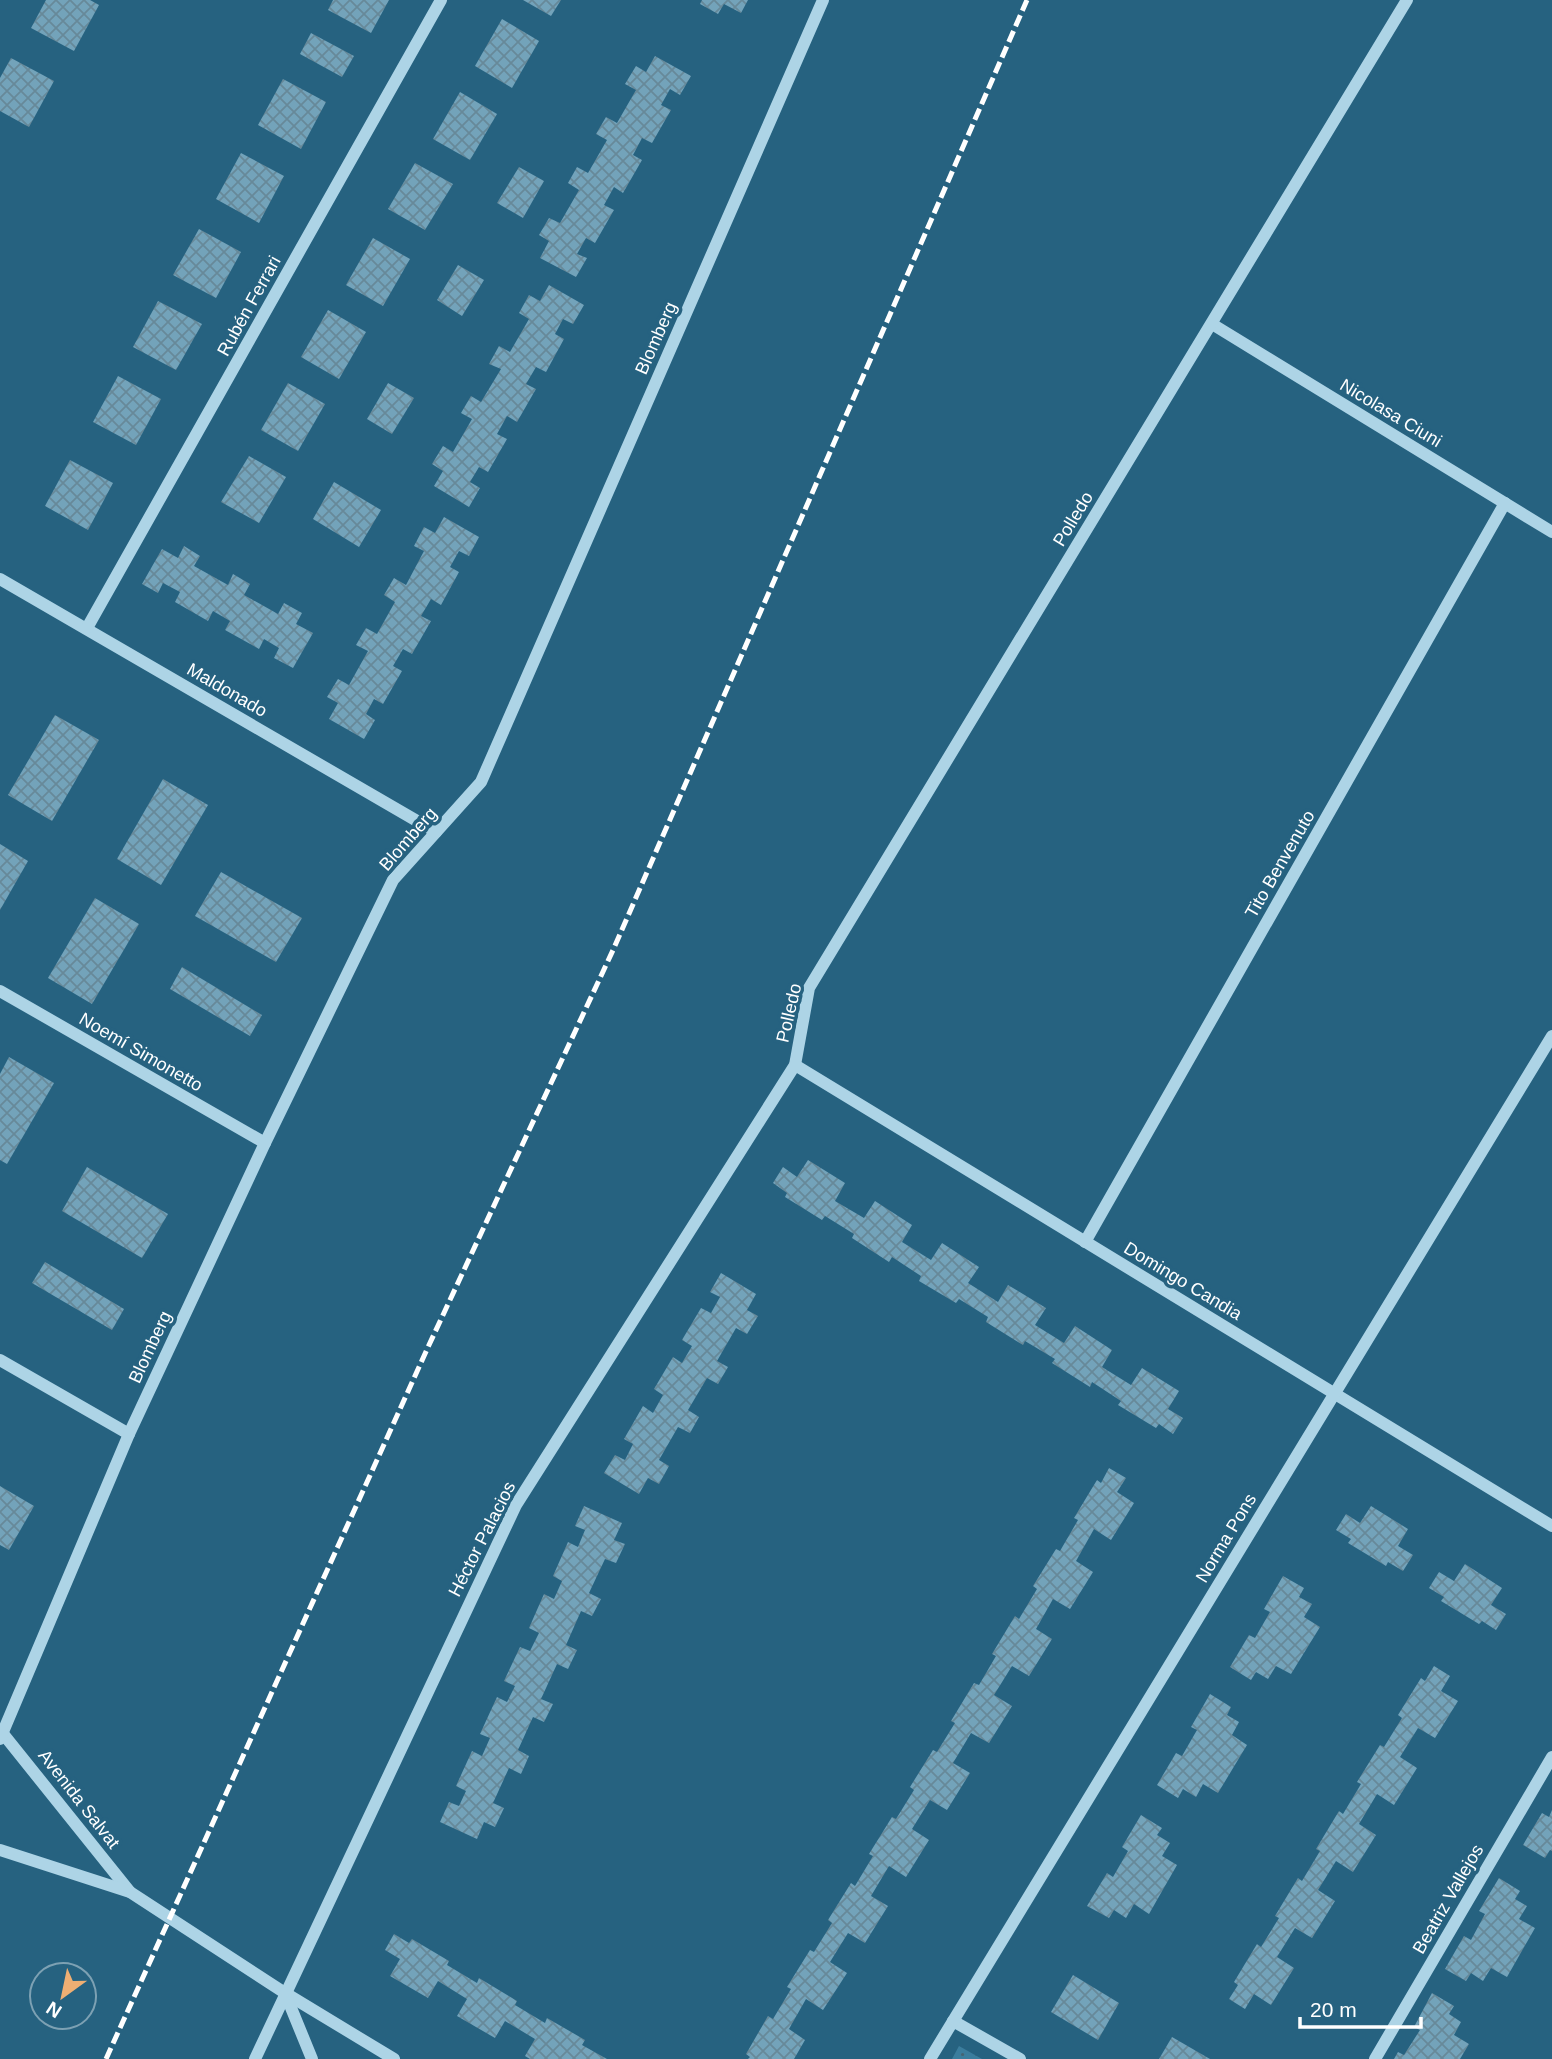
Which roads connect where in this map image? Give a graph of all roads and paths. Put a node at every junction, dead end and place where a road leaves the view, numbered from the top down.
1 (441, 0) edge
2 (823, 0) edge
3 (1407, 0) edge
4 (1212, 324) junction
5 (1505, 503) junction
6 (1552, 532) edge
7 (0, 579) edge
8 (87, 628) junction
9 (436, 832) junction
10 (0, 991) edge
11 (1552, 1036) edge
12 (795, 1065) junction
13 (265, 1143) junction
14 (1085, 1242) junction
15 (0, 1360) edge
16 (1334, 1393) junction
17 (129, 1434) junction
18 (1552, 1526) edge
19 (1, 1733) edge
20 (1552, 1757) edge
21 (0, 1850) edge
22 (130, 1892) junction
23 (285, 1993) junction
24 (953, 2021) junction
25 (255, 2059) edge
26 (312, 2059) edge
27 (394, 2059) edge
28 (930, 2059) edge
29 (1020, 2059) edge
30 (1375, 2059) edge

1 - 8 street, Rubén Ferrari
2 - 9 street, Blomberg
3 - 4 street, Polledo
4 - 5 street, Nicolasa Ciuni
4 - 12 street, Polledo
5 - 6 street, Nicolasa Ciuni
5 - 14 street, Tito Benvenuto
7 - 8 street, Maldonado
8 - 9 street, Maldonado
9 - 13 street, Blomberg
10 - 13 street, Noemí Simonetto
11 - 16 street, Norma Pons
12 - 14 street, Domingo Candia
12 - 23 street, Héctor Palacios
13 - 17 street, Blomberg
14 - 16 street, Domingo Candia
15 - 17 street
16 - 18 street, Domingo Candia
16 - 24 street, Norma Pons
17 - 19 street, Blomberg
19 - 22 street, Avenida Salvat
20 - 30 street, Beatriz Vallejos
21 - 22 street, Avenida Salvat
22 - 23 street, Avenida Salvat
23 - 25 street, Héctor Palacios
23 - 26 street
23 - 27 street, Avenida Salvat
24 - 28 street, Norma Pons
24 - 29 street

